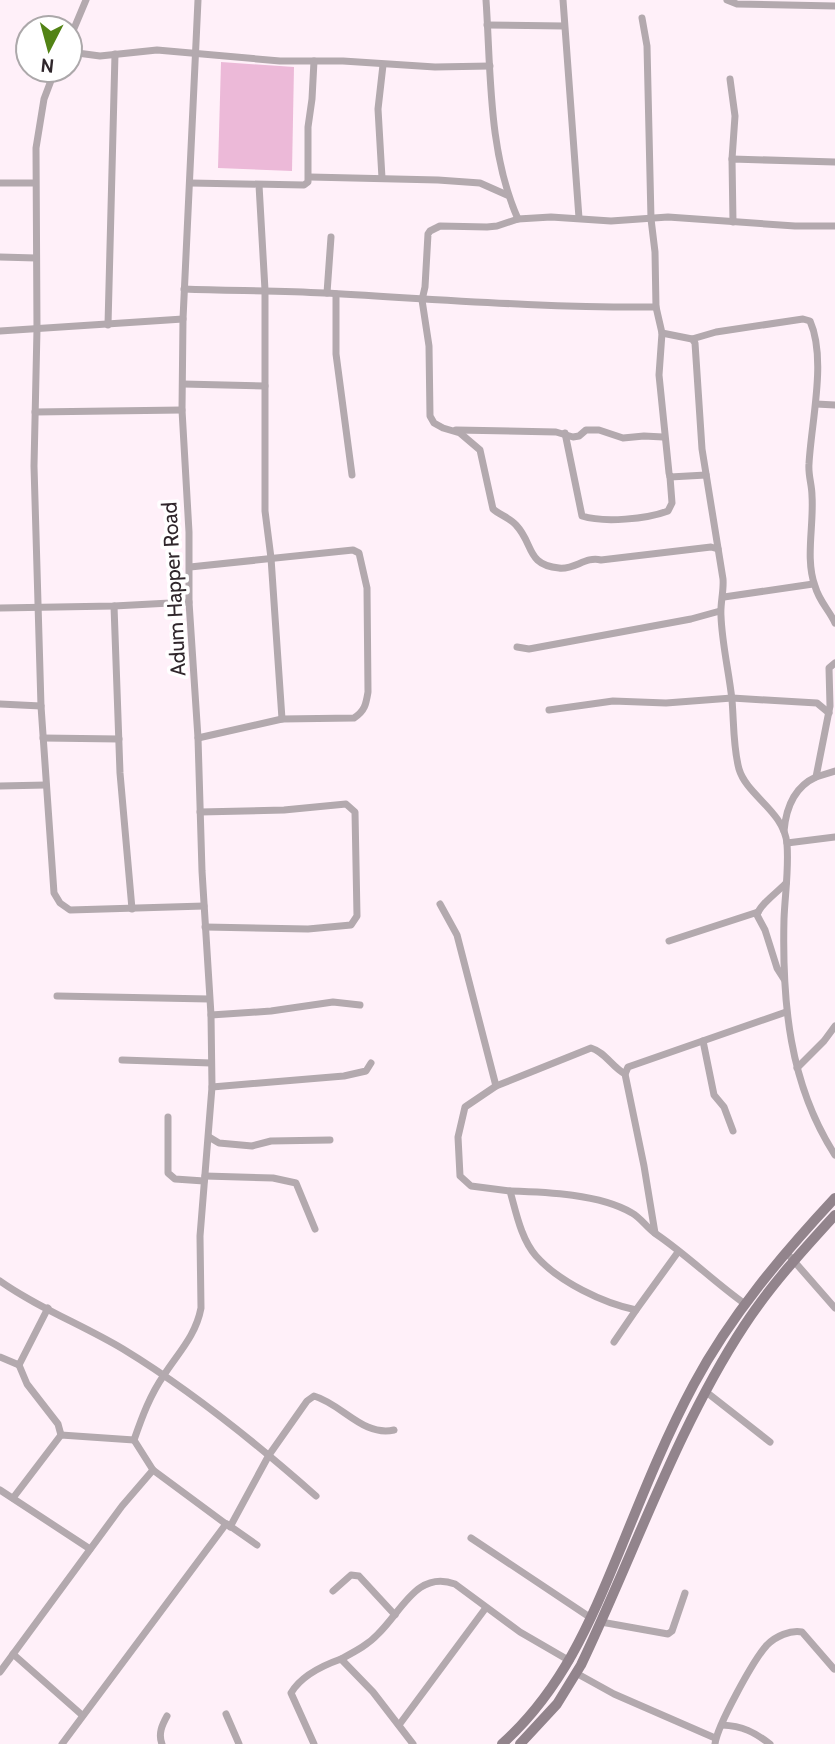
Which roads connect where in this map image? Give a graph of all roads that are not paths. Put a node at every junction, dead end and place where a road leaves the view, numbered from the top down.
1 (198, 0) edge
2 (486, 0) edge
3 (563, 0) edge
4 (727, 0) edge
5 (835, 6) edge
6 (642, 18) dead end
7 (487, 25) junction
8 (564, 26) junction
9 (84, 53) edge
10 (115, 54) junction
11 (196, 54) junction
12 (314, 61) junction
13 (383, 65) junction
14 (490, 65) junction
15 (730, 79) dead end
16 (50, 84) edge
17 (732, 159) junction
18 (835, 162) edge
19 (310, 177) junction
20 (382, 178) junction
21 (0, 183) edge
22 (35, 183) junction
23 (190, 183) junction
24 (259, 185) junction
25 (507, 195) junction
26 (579, 218) junction
27 (518, 219) junction
28 (651, 219) junction
29 (733, 222) junction
30 (835, 226) edge
31 (331, 237) dead end
32 (0, 257) edge
33 (36, 258) junction
34 (184, 289) junction
35 (265, 290) junction
36 (327, 293) junction
37 (336, 294) junction
38 (422, 300) junction
39 (656, 307) junction
40 (183, 319) junction
41 (108, 325) junction
42 (37, 329) junction
43 (0, 331) edge
44 (662, 333) junction
45 (692, 339) junction
46 (183, 384) junction
47 (265, 386) junction
48 (816, 404) junction
49 (835, 405) edge
50 (182, 410) junction
51 (35, 412) junction
52 (453, 430) junction
53 (565, 433) junction
54 (663, 437) junction
55 (706, 474) junction
56 (352, 475) dead end
57 (670, 477) junction
58 (718, 549) junction
59 (271, 558) junction
60 (190, 567) junction
61 (813, 584) junction
62 (724, 597) junction
63 (189, 602) junction
64 (114, 606) junction
65 (38, 607) junction
66 (0, 608) edge
67 (720, 611) junction
68 (835, 623) edge
69 (517, 647) dead end
70 (835, 663) edge
71 (732, 698) junction
72 (0, 704) edge
73 (41, 706) junction
74 (549, 710) dead end
75 (829, 713) junction
76 (282, 719) junction
77 (43, 738) junction
78 (198, 738) junction
79 (119, 739) junction
80 (835, 771) edge
81 (816, 777) junction
82 (46, 785) junction
83 (0, 786) edge
84 (200, 812) junction
85 (784, 833) junction
86 (835, 837) edge
87 (787, 843) junction
88 (786, 882) junction
89 (440, 904) dead end
90 (204, 906) junction
91 (132, 909) junction
92 (758, 912) junction
93 (205, 927) junction
94 (669, 941) dead end
95 (785, 981) junction
96 (57, 996) dead end
97 (209, 999) junction
98 (360, 1005) dead end
99 (786, 1012) junction
100 (211, 1015) junction
101 (835, 1026) edge
102 (703, 1041) junction
103 (122, 1060) dead end
104 (211, 1063) junction
105 (371, 1063) dead end
106 (797, 1068) junction
107 (625, 1073) junction
108 (496, 1086) junction
109 (212, 1087) junction
110 (168, 1117) dead end
111 (733, 1131) dead end
112 (209, 1137) junction
113 (330, 1140) dead end
114 (835, 1154) edge
115 (204, 1179) junction
116 (510, 1191) junction
117 (835, 1198) edge
118 (835, 1215) edge
119 (315, 1230) dead end
120 (655, 1233) junction
121 (678, 1252) junction
122 (786, 1252) junction
123 (794, 1261) junction
124 (0, 1282) edge
125 (745, 1304) junction
126 (48, 1308) junction
127 (835, 1308) edge
128 (636, 1310) junction
129 (614, 1342) dead end
130 (0, 1357) edge
131 (19, 1365) junction
132 (164, 1375) junction
133 (705, 1391) junction
134 (394, 1430) dead end
135 (61, 1435) junction
136 (134, 1440) junction
137 (770, 1441) dead end
138 (269, 1455) junction
139 (153, 1470) junction
140 (646, 1486) junction
141 (0, 1490) edge
142 (659, 1491) junction
143 (316, 1496) dead end
144 (13, 1498) junction
145 (228, 1525) junction
146 (471, 1538) dead end
147 (257, 1545) dead end
148 (90, 1549) junction
149 (333, 1591) dead end
150 (685, 1593) dead end
151 (485, 1609) junction
152 (396, 1615) junction
153 (596, 1620) junction
154 (13, 1654) junction
155 (341, 1659) junction
156 (570, 1661) junction
157 (834, 1669) edge
158 (0, 1671) edge
159 (576, 1673) junction
160 (226, 1714) dead end
161 (82, 1715) junction
162 (167, 1716) dead end
163 (399, 1725) junction
164 (722, 1725) junction
165 (715, 1741) edge
166 (62, 1744) edge
167 (162, 1744) edge
168 (239, 1744) edge
169 (314, 1744) edge
170 (413, 1744) edge
171 (502, 1744) edge
172 (520, 1744) edge
173 (770, 1744) edge

1 - 11 street, Adum Happer Road
2 - 7 street
3 - 8 street
4 - 5 street
6 - 28 street
7 - 8 street
7 - 14 street
8 - 26 street
9 - 10 street
10 - 11 street
10 - 41 street
11 - 12 street
11 - 23 street, Adum Happer Road
12 - 13 street
12 - 19 street
13 - 14 street
13 - 20 street
14 - 25 street
15 - 17 street
16 - 22 street
17 - 18 street
17 - 29 street
19 - 20 street
19 - 24 street
20 - 25 street
21 - 22 street
22 - 33 street
23 - 24 street
23 - 34 street, Adum Happer Road
24 - 35 street
25 - 27 street
26 - 27 street
26 - 28 street
27 - 38 street
28 - 29 street
28 - 39 street
29 - 30 street
31 - 36 street
32 - 33 street
33 - 42 street
34 - 35 street
34 - 40 street, Adum Happer Road
35 - 36 street
35 - 47 street
36 - 37 street
37 - 38 street
37 - 56 street
38 - 39 street
38 - 52 street
39 - 44 street
40 - 41 street
40 - 46 street, Adum Happer Road
41 - 42 street
42 - 43 street
42 - 51 street
44 - 45 street
44 - 54 street
45 - 48 street
45 - 55 street
46 - 47 street
46 - 50 street, Adum Happer Road
47 - 59 street
48 - 49 street
48 - 61 street
50 - 51 street
50 - 60 street, Adum Happer Road
51 - 65 street
52 - 53 street
52 - 58 street
53 - 54 street
53 - 57 street
54 - 57 street
55 - 57 street
55 - 58 street
58 - 62 street
59 - 60 street
59 - 76 street
59 - 76 street
60 - 63 street, Adum Happer Road
61 - 62 street
61 - 68 street
62 - 67 street
63 - 64 street
63 - 78 street, Adum Happer Road
64 - 65 street
64 - 79 street
65 - 66 street
65 - 73 street
67 - 69 street
67 - 71 street
70 - 75 street
71 - 74 street
71 - 75 street
71 - 85 street
72 - 73 street
73 - 77 street
75 - 81 street
76 - 78 street
77 - 79 street
77 - 82 street
78 - 84 street, Adum Happer Road
79 - 91 street
80 - 81 street
81 - 85 street
82 - 83 street
82 - 91 street
84 - 90 street, Adum Happer Road
84 - 93 street
85 - 87 street
86 - 87 street
87 - 88 street
88 - 92 street
88 - 95 street
89 - 108 street
90 - 91 street
90 - 93 street, Adum Happer Road
92 - 94 street
92 - 95 street
93 - 97 street, Adum Happer Road
95 - 99 street
96 - 97 street
97 - 100 street, Adum Happer Road
98 - 100 street
99 - 102 street
99 - 106 street
100 - 104 street, Adum Happer Road
101 - 106 street
102 - 107 street
102 - 111 street
103 - 104 street
104 - 109 street, Adum Happer Road
105 - 109 street
106 - 114 street
107 - 108 street
107 - 120 street
108 - 116 street
109 - 112 street, Adum Happer Road
110 - 115 street
112 - 113 street
112 - 115 street, Adum Happer Road
115 - 119 street
115 - 132 street, Adum Happer Road
116 - 120 street
116 - 128 street
117 - 122 street
118 - 123 street
120 - 121 street
121 - 125 street
121 - 128 street
122 - 123 street
122 - 125 street
123 - 127 street
123 - 133 street
124 - 126 street
125 - 140 street
126 - 131 street
126 - 132 street
128 - 129 street
130 - 131 street
131 - 135 street
132 - 136 street, Adum Happer Road
132 - 138 street
133 - 137 street
133 - 142 street
134 - 138 street
135 - 136 street
135 - 144 street
136 - 139 street
138 - 143 street
138 - 145 street
139 - 145 street
139 - 148 street
140 - 142 street
140 - 153 street
141 - 144 street
142 - 153 street
144 - 148 street
145 - 147 street
145 - 161 street
146 - 153 street
148 - 154 street
149 - 152 street
150 - 153 street
151 - 152 street
151 - 156 street
151 - 163 street
152 - 155 street
153 - 156 street
153 - 159 street
154 - 158 street
154 - 161 street
155 - 163 street
155 - 169 street
156 - 171 street
157 - 164 street
159 - 165 street
159 - 172 street
160 - 168 street
161 - 166 street
162 - 167 street
163 - 170 street
164 - 165 street
164 - 173 street

